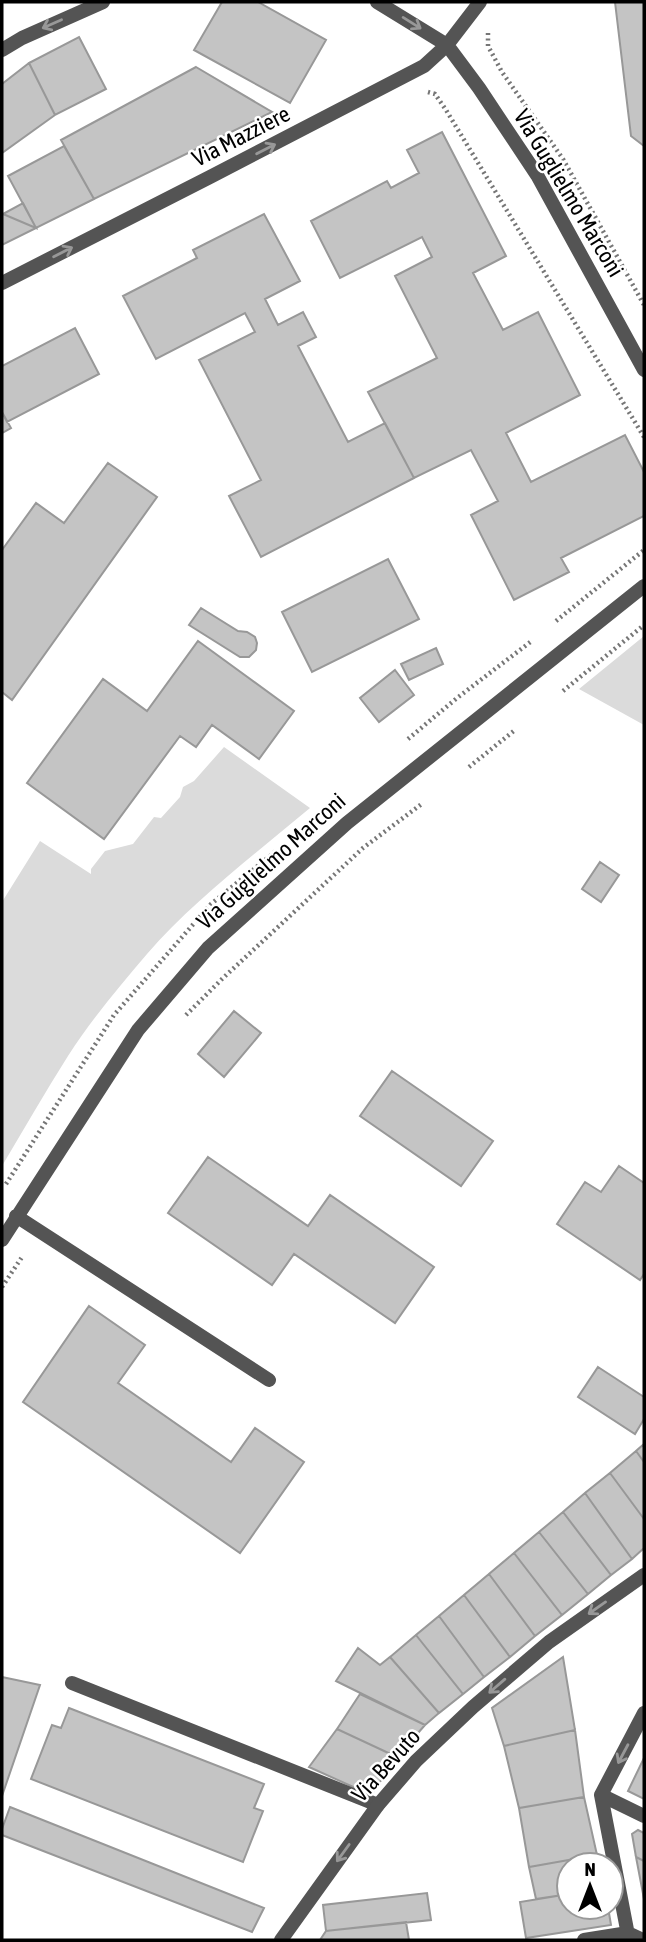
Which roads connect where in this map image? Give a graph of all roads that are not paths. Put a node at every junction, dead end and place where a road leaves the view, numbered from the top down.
1 (103, 2) edge
2 (377, 2) edge
3 (480, 2) edge
4 (447, 45) junction
5 (2, 50) edge
6 (2, 283) edge
7 (644, 370) edge
8 (644, 586) edge
9 (16, 1216) junction
10 (2, 1240) edge
11 (269, 1380) dead end
12 (644, 1575) edge
13 (72, 1683) dead end
14 (644, 1713) edge
15 (601, 1795) junction
16 (378, 1805) junction
17 (644, 1815) edge
18 (629, 1937) edge
19 (281, 1940) edge
20 (584, 1940) edge
21 (643, 1940) edge

1 -> 5 street
2 -> 4 street
3 - 4 street, Via Mazziere
6 -> 4 street, Via Mazziere
4 - 7 street, Via Guglielmo Marconi
8 - 9 street, Via Guglielmo Marconi
9 - 10 street, Via Guglielmo Marconi
9 - 11 street
12 -> 16 street, Via Bevuto
13 - 16 street
14 -> 15 street
15 - 17 street
15 - 18 street
16 -> 19 street, Via Bevuto
18 - 20 street
18 - 21 street

